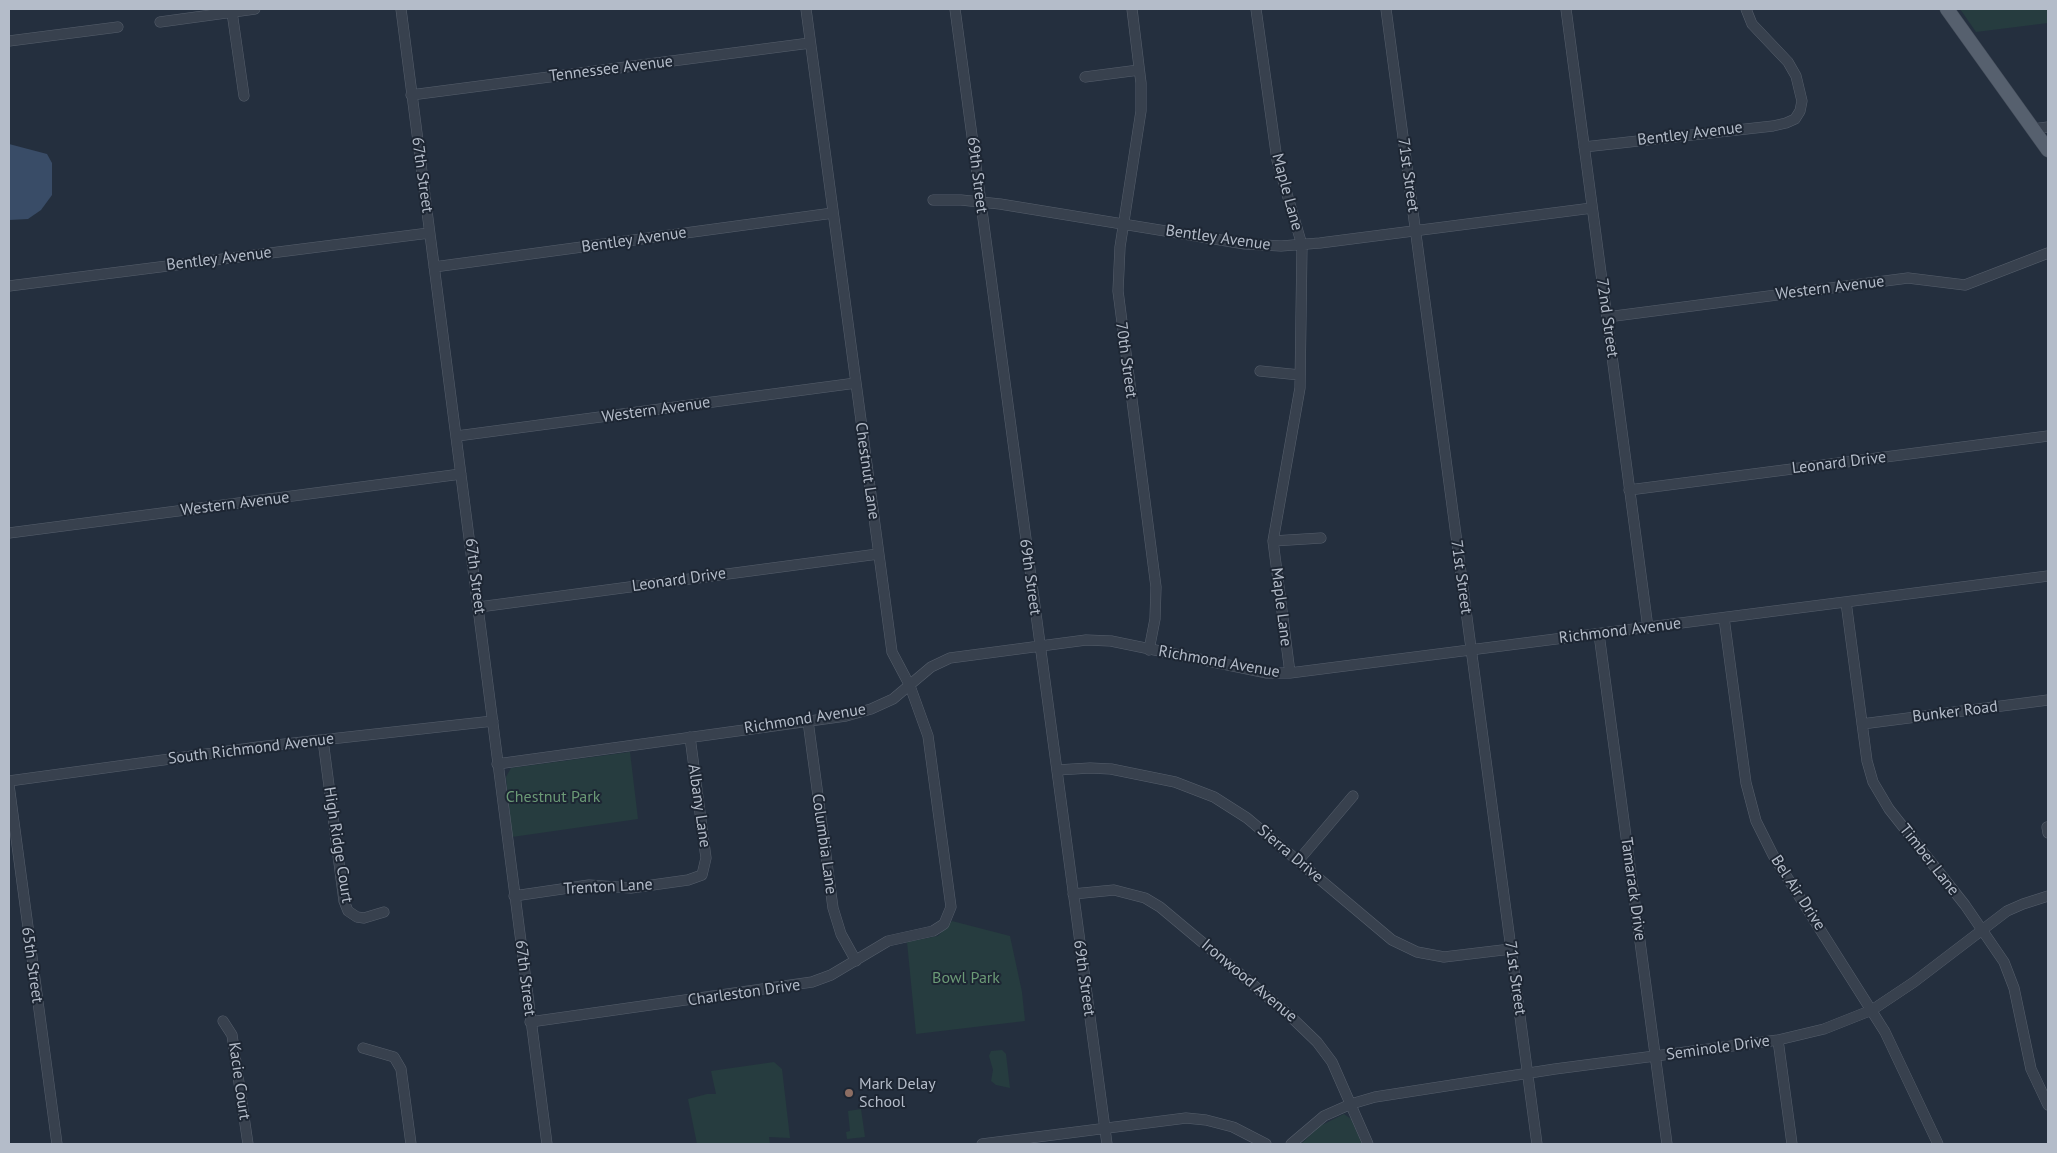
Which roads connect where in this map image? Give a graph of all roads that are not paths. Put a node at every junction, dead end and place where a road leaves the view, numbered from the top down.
1 (255, 9) edge
2 (401, 9) edge
3 (806, 9) edge
4 (955, 9) edge
5 (1132, 9) edge
6 (1256, 9) edge
7 (1386, 9) edge
8 (1566, 9) edge
9 (1746, 9) edge
10 (1947, 9) edge
11 (232, 12) junction
12 (160, 22) dead end
13 (118, 27) dead end
14 (9, 40) edge
15 (810, 43) junction
16 (1139, 70) junction
17 (1085, 78) dead end
18 (411, 95) junction
19 (244, 96) dead end
20 (2048, 127) edge
21 (2033, 129) junction
22 (1584, 147) junction
23 (2048, 150) edge
24 (933, 200) dead end
25 (981, 202) junction
26 (1592, 208) junction
27 (833, 213) junction
28 (1124, 224) junction
29 (1416, 231) junction
30 (429, 233) junction
31 (1302, 244) junction
32 (2048, 252) edge
33 (434, 267) junction
34 (9, 286) edge
35 (1606, 317) junction
36 (1260, 371) dead end
37 (1300, 375) junction
38 (856, 383) junction
39 (457, 436) junction
40 (2048, 436) edge
41 (462, 474) junction
42 (1629, 490) junction
43 (9, 533) edge
44 (1321, 538) dead end
45 (1273, 541) junction
46 (878, 554) junction
47 (2048, 576) edge
48 (1846, 602) junction
49 (479, 606) junction
50 (1724, 618) junction
51 (1648, 628) junction
52 (1599, 634) junction
53 (1040, 646) junction
54 (1471, 649) junction
55 (1149, 650) junction
56 (1290, 674) junction
57 (910, 686) junction
58 (2048, 700) edge
59 (493, 721) junction
60 (808, 721) junction
61 (1862, 724) junction
62 (690, 737) junction
63 (323, 740) junction
64 (497, 764) junction
65 (1057, 770) junction
66 (9, 781) edge
67 (9, 785) edge
68 (1353, 796) dead end
69 (1298, 861) junction
70 (702, 875) joint
71 (1073, 894) junction
72 (514, 896) junction
73 (2048, 896) edge
74 (384, 912) dead end
75 (944, 924) joint
76 (1982, 929) junction
77 (1511, 949) junction
78 (856, 961) junction
79 (1872, 1010) junction
80 (223, 1021) dead end
81 (530, 1022) junction
82 (1778, 1040) junction
83 (363, 1048) dead end
84 (1656, 1056) junction
85 (1528, 1073) junction
86 (1351, 1104) junction
87 (2048, 1105) edge
88 (1104, 1127) junction
89 (57, 1144) edge
90 (248, 1144) edge
91 (411, 1144) edge
92 (547, 1144) edge
93 (982, 1144) edge
94 (1107, 1144) edge
95 (1266, 1144) edge
96 (1291, 1144) edge
97 (1368, 1144) edge
98 (1537, 1144) edge
99 (1667, 1144) edge
100 (1792, 1144) edge
101 (1938, 1144) edge

1 - 11 street
2 - 18 street, 67th Street
3 - 15 street, Chestnut Lane
4 - 25 street, 69th Street
5 - 16 street, 70th Street
6 - 31 street, Maple Lane
7 - 29 street, 71st Street
8 - 22 street, 72nd Street
9 - 22 street, Bentley Avenue
10 - 21 main road
11 - 12 street
11 - 19 street
13 - 14 street
15 - 18 street, Tennessee Avenue
15 - 27 street, Chestnut Lane
16 - 17 street
16 - 28 street, 70th Street
18 - 30 street, 67th Street
20 - 21 street
21 - 23 main road
22 - 26 street, 72nd Street
24 - 25 street, Bentley Avenue
25 - 28 street, Bentley Avenue
25 - 53 street, 69th Street
26 - 29 street, Bentley Avenue
26 - 35 street, 72nd Street
27 - 33 street, Bentley Avenue
27 - 38 street, Chestnut Lane
28 - 31 street, Bentley Avenue
28 - 55 street, 70th Street
29 - 31 street, Bentley Avenue
29 - 54 street, 71st Street
30 - 33 street, 67th Street
30 - 34 street, Bentley Avenue
31 - 37 street, Maple Lane
32 - 35 street, Western Avenue
33 - 39 street, 67th Street
35 - 42 street, 72nd Street
36 - 37 street
37 - 45 street, Maple Lane
38 - 39 street, Western Avenue
38 - 46 street, Chestnut Lane
39 - 41 street, 67th Street
40 - 42 street, Leonard Drive
41 - 43 street, Western Avenue
41 - 49 street, 67th Street
42 - 51 street, 72nd Street
44 - 45 street
45 - 56 street, Maple Lane
46 - 49 street, Leonard Drive
46 - 57 street, Chestnut Lane
47 - 48 street, Richmond Avenue
48 - 50 street, Richmond Avenue
48 - 61 street, Timber Lane
49 - 59 street, 67th Street
50 - 51 street, Richmond Avenue
50 - 79 street, Bel Air Drive
51 - 52 street, Richmond Avenue
52 - 54 street, Richmond Avenue
52 - 84 street, Tamarack Drive
53 - 55 street, Richmond Avenue
53 - 57 street, Richmond Avenue
53 - 65 street, 69th Street
54 - 56 street, Richmond Avenue
54 - 77 street, 71st Street
55 - 56 street, Richmond Avenue
57 - 60 street, Richmond Avenue
57 - 75 street, Chestnut Lane
58 - 61 street, Bunker Road
59 - 63 street, South Richmond Avenue
59 - 64 street, 67th Street
60 - 62 street, Richmond Avenue
60 - 78 street, Columbia Lane
61 - 76 street, Timber Lane
62 - 64 street, Richmond Avenue
62 - 70 street, Albany Lane
63 - 66 street, South Richmond Avenue
63 - 74 street, High Ridge Court
64 - 72 street, 67th Street
65 - 69 street, Sierra Drive
65 - 71 street, 69th Street
67 - 89 street, 65th Street
68 - 69 street
69 - 77 street, Sierra Drive
70 - 72 street, Trenton Lane
71 - 86 street, Ironwood Avenue
71 - 88 street, 69th Street
72 - 81 street, 67th Street
73 - 76 street, Seminole Drive
75 - 78 street, Charleston Drive
76 - 79 street, Seminole Drive
76 - 87 street, Timber Lane
77 - 85 street, 71st Street
78 - 81 street, Charleston Drive
79 - 82 street, Seminole Drive
79 - 101 street, Bel Air Drive
80 - 90 street, Kacie Court
81 - 92 street, 67th Street
82 - 84 street, Seminole Drive
82 - 100 street
83 - 91 street
84 - 85 street, Seminole Drive
84 - 99 street, Tamarack Drive
85 - 86 street, Seminole Drive
85 - 98 street, 71st Street
86 - 96 street, Seminole Drive
86 - 97 street, Ironwood Avenue
88 - 93 street
88 - 94 street, 69th Street
88 - 95 street

